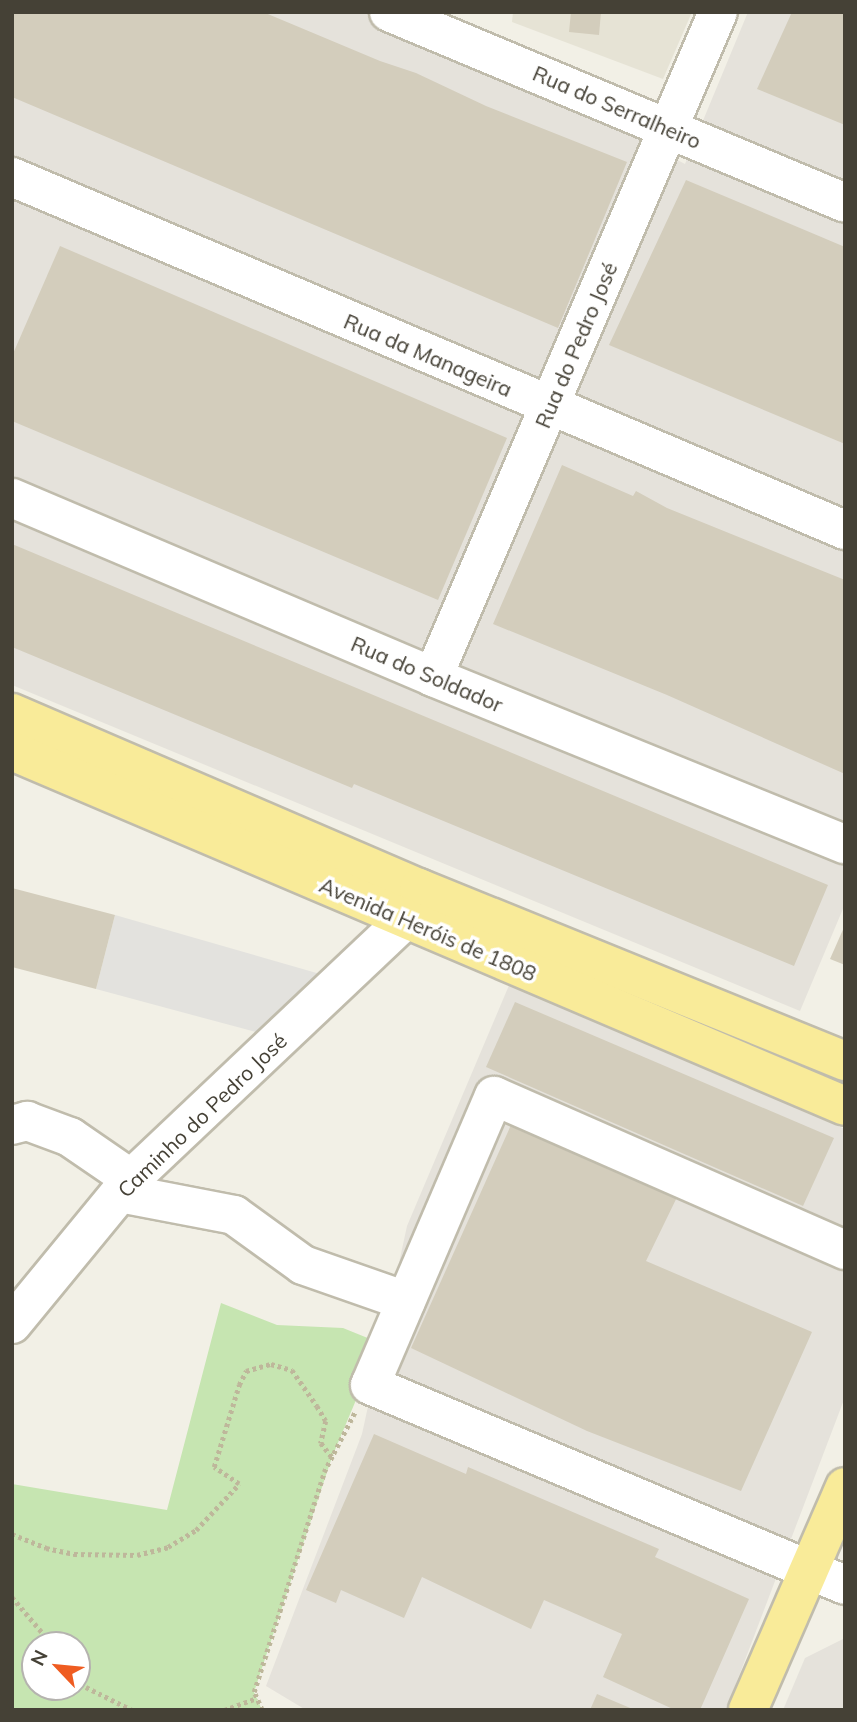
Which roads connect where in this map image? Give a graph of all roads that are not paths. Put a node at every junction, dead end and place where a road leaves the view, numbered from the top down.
1 (389, 12) edge
2 (718, 12) edge
3 (668, 129) junction
4 (12, 177) edge
5 (845, 203) edge
6 (550, 407) junction
7 (12, 498) edge
8 (845, 530) edge
9 (433, 677) junction
10 (12, 713) edge
11 (12, 751) edge
12 (845, 844) edge
13 (406, 919) junction
14 (845, 1061) edge
15 (845, 1106) edge
16 (12, 1125) edge
17 (125, 1186) junction
18 (845, 1250) edge
19 (406, 1301) junction
20 (12, 1324) edge
21 (845, 1487) edge
22 (810, 1571) junction
23 (845, 1585) edge
24 (748, 1710) edge

1 - 3 street, Rua do Serralheiro
2 - 3 street, Rua do Pedro José
3 - 5 street, Rua do Serralheiro
3 - 6 street, Rua do Pedro José
4 - 6 street, Rua da Manageira
6 - 8 street, Rua da Manageira
6 - 9 street, Rua do Pedro José
7 - 9 street, Rua do Soldador
9 - 12 street, Rua do Soldador
10 - 14 main road, Avenida Heróis de 1808
11 - 13 main road, Avenida Heróis de 1808
13 - 15 main road, Avenida Heróis de 1808
13 - 17 street, Caminho do Pedro José
16 - 17 street
17 - 19 street
17 - 20 street, Caminho do Pedro José
18 - 19 street
19 - 22 street
21 - 22 main road
22 - 23 street
22 - 24 main road

